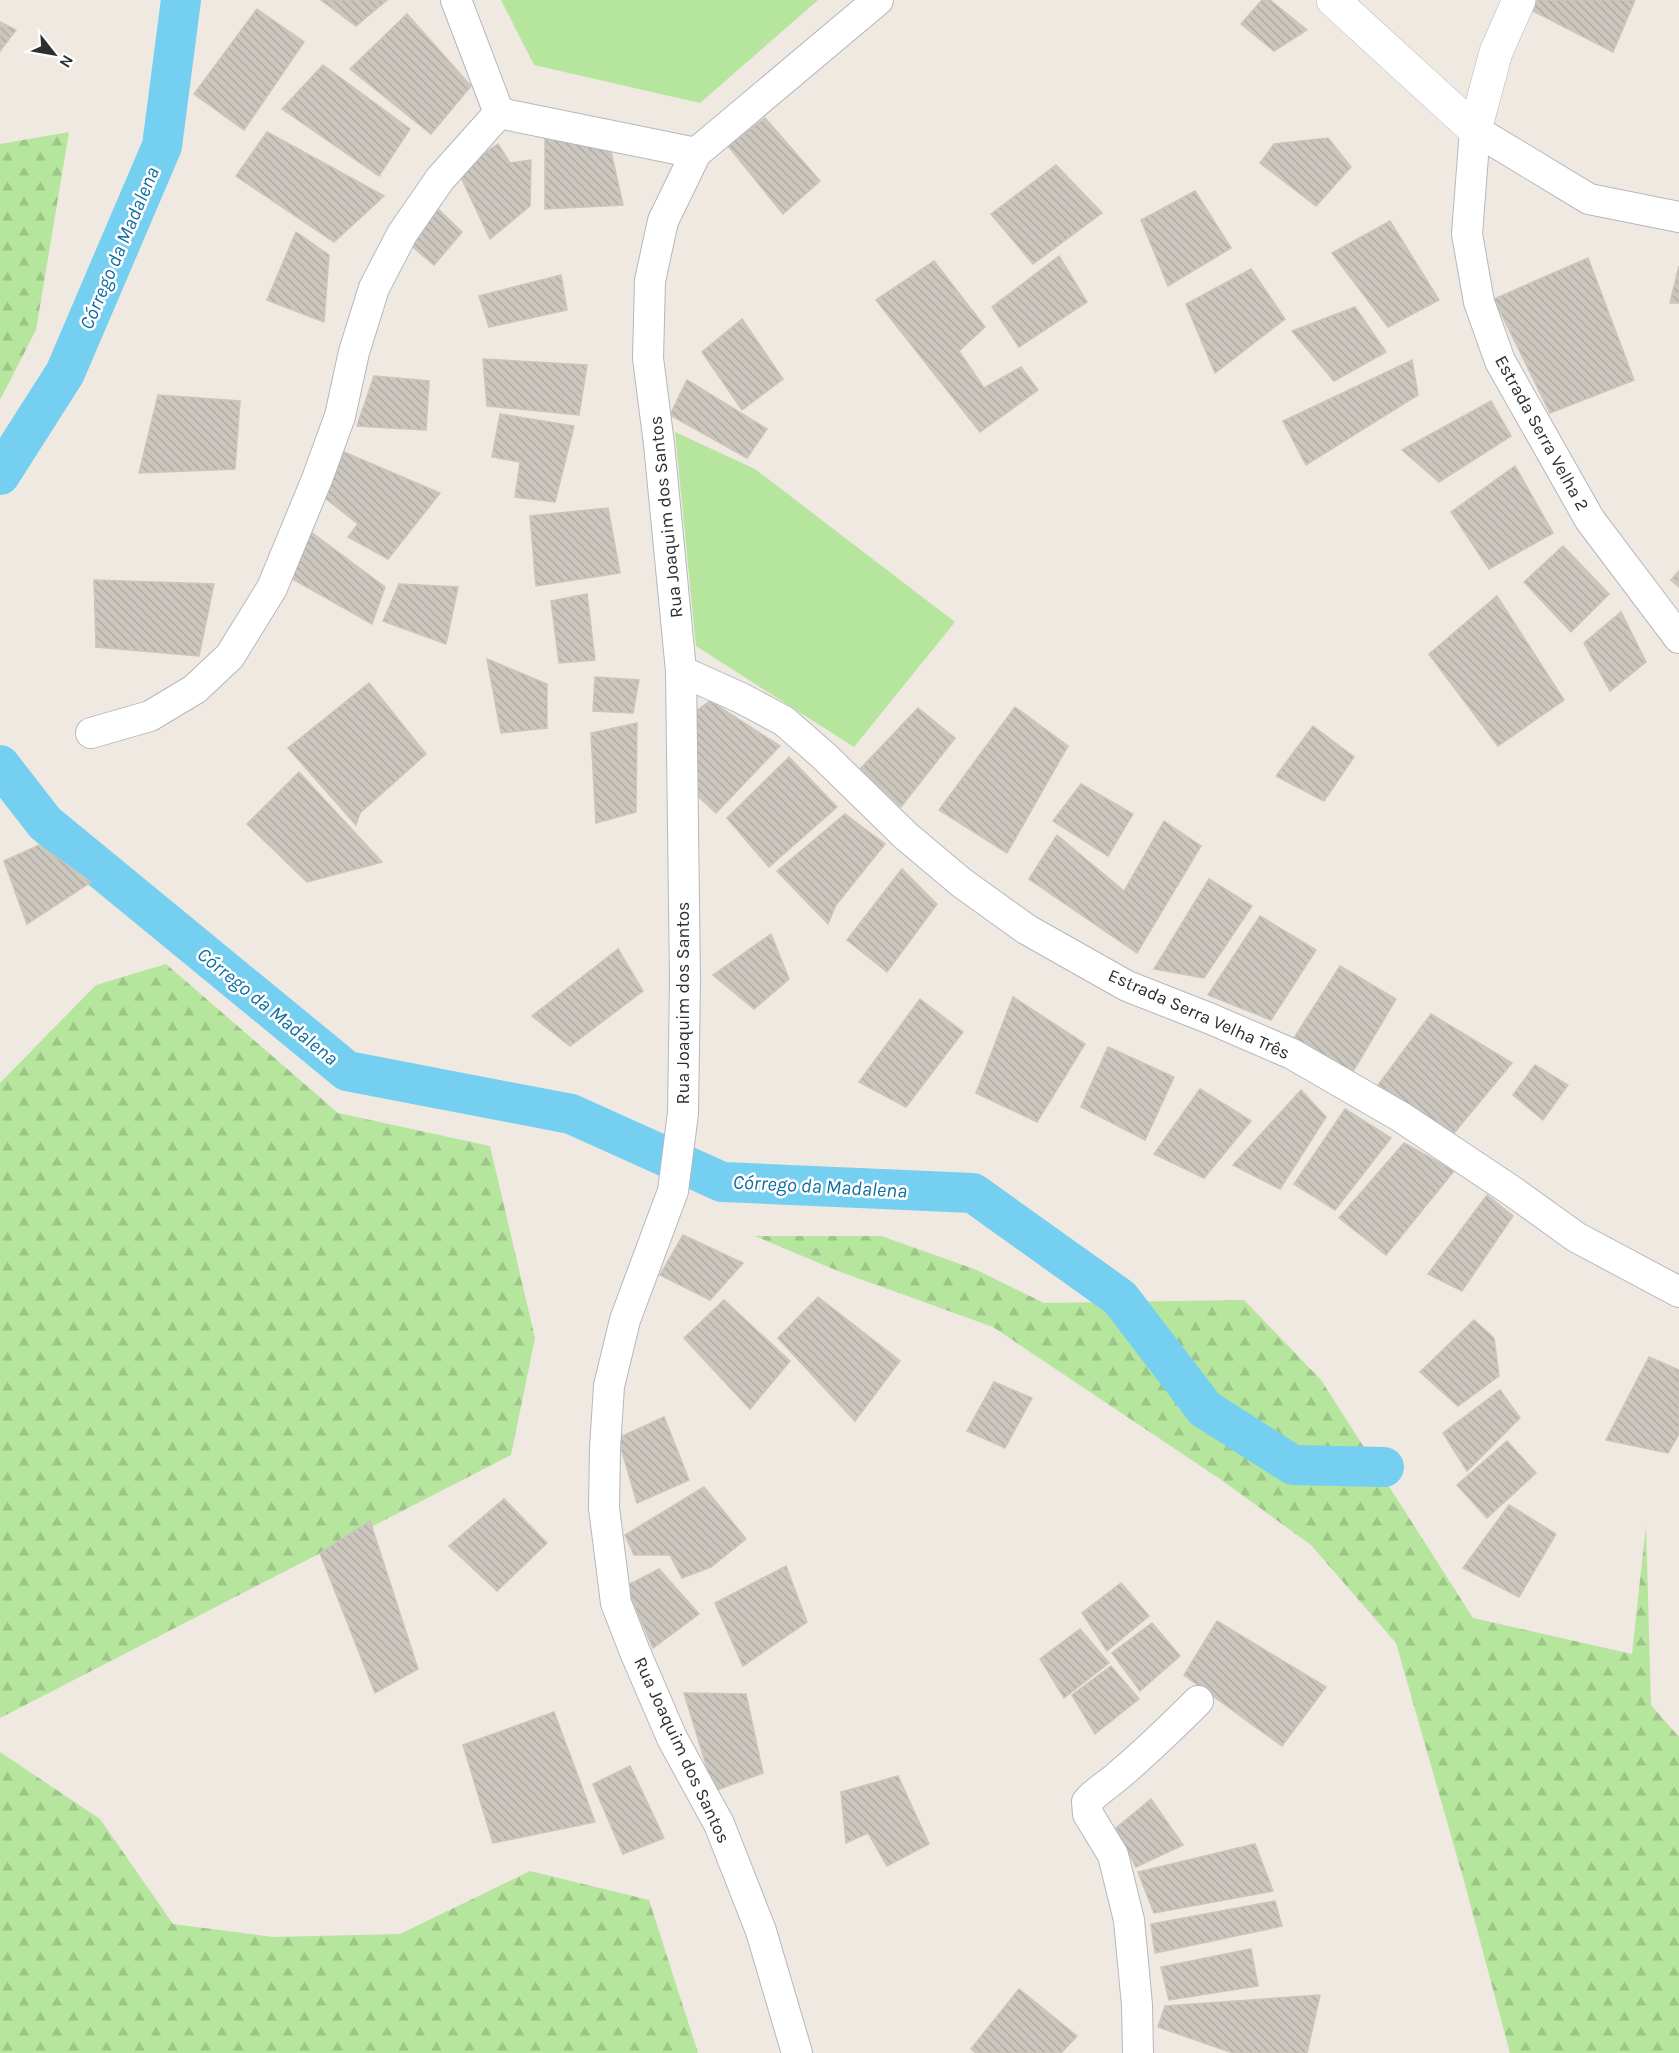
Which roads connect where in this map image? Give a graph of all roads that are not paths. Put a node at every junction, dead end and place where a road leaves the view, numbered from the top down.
1 (456, 0) edge
2 (878, 0) edge
3 (1333, 0) edge
4 (1519, 0) edge
5 (499, 113) junction
6 (1475, 130) junction
7 (696, 153) junction
8 (1679, 217) edge
9 (1679, 638) edge
10 (681, 671) junction
11 (91, 733) dead end
12 (1679, 1292) edge
13 (1198, 1701) dead end
14 (797, 2053) edge
15 (1138, 2053) edge

1 - 5 street
2 - 7 street, Rua Joaquim dos Santos
3 - 6 street
4 - 6 street
5 - 7 street
5 - 11 street
6 - 8 street
6 - 9 street, Estrada Serra Velha 2
7 - 10 street, Rua Joaquim dos Santos
10 - 12 street, Estrada Serra Velha Três
10 - 14 street, Rua Joaquim dos Santos
13 - 15 street

